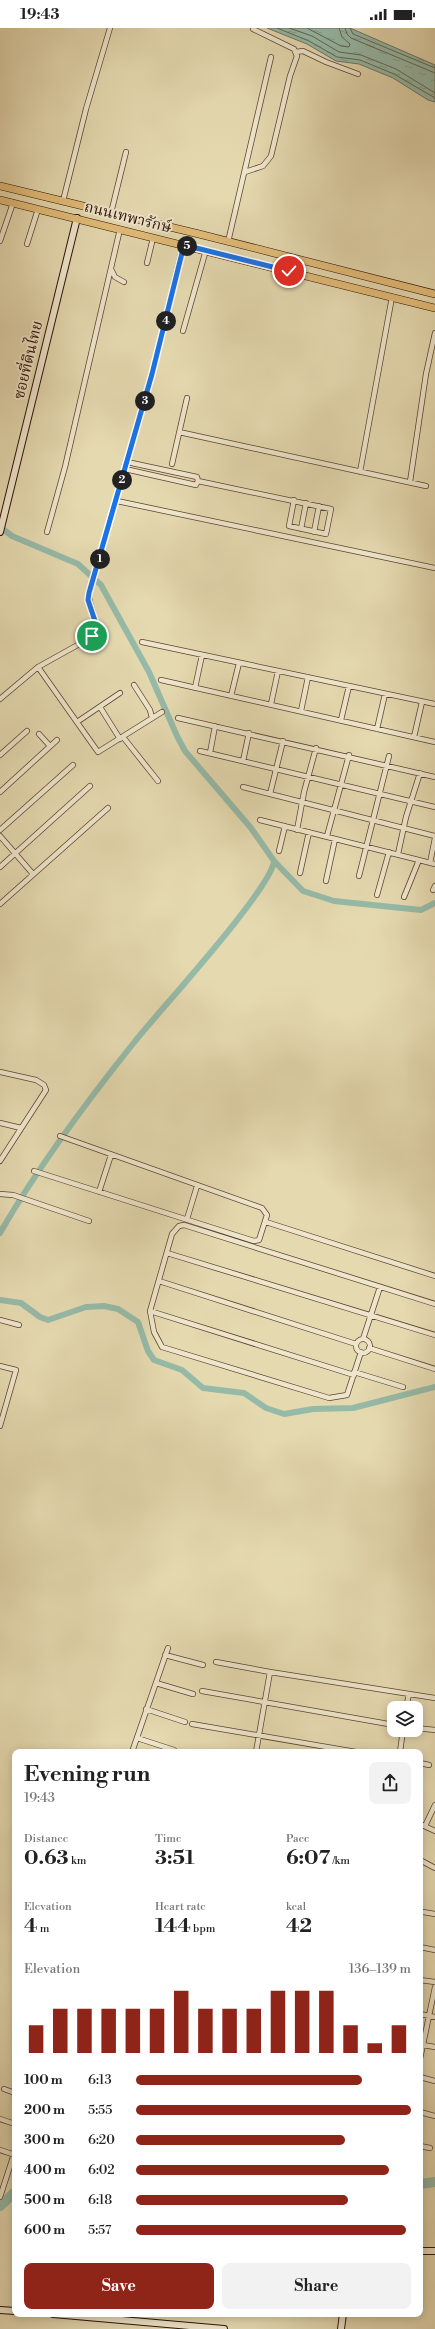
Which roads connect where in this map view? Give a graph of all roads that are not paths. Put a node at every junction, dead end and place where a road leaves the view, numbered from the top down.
1 (110, 28) edge
2 (253, 29) dead end
3 (296, 52) junction
4 (271, 57) dead end
5 (358, 74) dead end
6 (126, 152) dead end
7 (245, 172) junction
8 (0, 186) edge
9 (0, 200) edge
10 (63, 201) junction
11 (13, 203) junction
12 (38, 209) junction
13 (112, 213) junction
14 (77, 218) junction
15 (120, 229) junction
16 (153, 238) junction
17 (0, 241) edge
18 (228, 242) junction
19 (27, 244) dead end
20 (184, 245) junction
21 (206, 250) junction
22 (147, 263) dead end
23 (110, 267) junction
24 (124, 282) dead end
25 (435, 294) edge
26 (392, 297) junction
27 (435, 308) edge
28 (183, 331) dead end
29 (435, 333) edge
30 (187, 398) dead end
31 (179, 432) junction
32 (127, 462) junction
33 (172, 464) dead end
34 (125, 469) junction
35 (360, 472) junction
36 (198, 481) junction
37 (410, 482) junction
38 (426, 486) dead end
39 (294, 500) junction
40 (117, 501) junction
41 (306, 503) junction
42 (319, 506) junction
43 (301, 529) junction
44 (0, 532) edge
45 (47, 532) dead end
46 (314, 532) junction
47 (435, 568) edge
48 (142, 642) dead end
49 (202, 655) junction
50 (239, 663) junction
51 (38, 667) junction
52 (278, 671) junction
53 (308, 677) junction
54 (161, 680) dead end
55 (134, 685) dead end
56 (349, 686) junction
57 (195, 688) junction
58 (120, 693) dead end
59 (385, 694) junction
60 (232, 696) junction
61 (0, 698) edge
62 (422, 702) junction
63 (271, 704) junction
64 (435, 704) edge
65 (100, 707) junction
66 (301, 711) junction
67 (162, 712) dead end
68 (152, 718) junction
69 (178, 718) dead end
70 (341, 720) junction
71 (77, 722) junction
72 (215, 726) junction
73 (377, 729) junction
74 (27, 731) dead end
75 (250, 733) junction
76 (39, 734) dead end
77 (414, 737) junction
78 (122, 738) junction
79 (57, 740) dead end
80 (283, 741) junction
81 (435, 742) edge
82 (50, 746) junction
83 (316, 748) junction
84 (200, 751) dead end
85 (210, 753) junction
86 (0, 756) edge
87 (349, 756) junction
88 (389, 756) dead end
89 (243, 761) junction
90 (387, 764) junction
91 (73, 765) dead end
92 (276, 769) junction
93 (420, 773) junction
94 (308, 777) junction
95 (435, 777) edge
96 (158, 780) dead end
97 (341, 784) junction
98 (90, 786) dead end
99 (242, 787) dead end
100 (0, 792) edge
101 (270, 794) junction
102 (380, 794) junction
103 (412, 800) junction
104 (302, 803) junction
105 (435, 807) edge
106 (108, 808) dead end
107 (334, 811) junction
108 (260, 820) dead end
109 (374, 820) junction
110 (285, 826) junction
111 (403, 828) junction
112 (0, 830) edge
113 (296, 830) junction
114 (310, 832) junction
115 (0, 836) edge
116 (327, 836) junction
117 (435, 837) edge
118 (335, 839) junction
119 (368, 847) junction
120 (279, 851) dead end
121 (389, 852) junction
122 (16, 854) junction
123 (398, 854) junction
124 (419, 860) junction
125 (433, 863) edge
126 (0, 867) edge
127 (300, 873) dead end
128 (33, 874) junction
129 (359, 876) dead end
130 (326, 881) dead end
131 (377, 895) dead end
132 (404, 897) dead end
133 (0, 904) edge
134 (0, 1072) edge
135 (0, 1123) edge
136 (21, 1128) junction
137 (60, 1136) dead end
138 (111, 1155) junction
139 (0, 1161) edge
140 (34, 1171) dead end
141 (198, 1186) junction
142 (99, 1192) junction
143 (0, 1194) edge
144 (187, 1219) junction
145 (89, 1221) dead end
146 (266, 1222) junction
147 (167, 1252) junction
148 (435, 1276) edge
149 (159, 1281) junction
150 (380, 1287) junction
151 (435, 1304) edge
152 (150, 1311) junction
153 (370, 1316) junction
154 (0, 1320) edge
155 (19, 1325) dead end
156 (435, 1335) edge
157 (363, 1339) junction
158 (356, 1344) junction
159 (369, 1348) junction
160 (361, 1352) junction
161 (0, 1366) edge
162 (435, 1369) edge
163 (354, 1374) junction
164 (403, 1387) dead end
165 (0, 1426) edge
166 (168, 1648) dead end
167 (165, 1655) junction
168 (216, 1662) dead end
169 (203, 1665) dead end
170 (270, 1672) junction
171 (156, 1683) junction
172 (202, 1691) dead end
173 (193, 1694) dead end
174 (409, 1694) junction
175 (435, 1698) edge
176 (408, 1701) edge
177 (264, 1703) junction
178 (146, 1709) junction
179 (185, 1722) dead end
180 (192, 1724) dead end
181 (387, 1724) edge
182 (423, 1729) edge
183 (435, 1730) edge
184 (259, 1735) junction
185 (402, 1737) edge
186 (137, 1738) junction
187 (133, 1749) edge
188 (171, 1749) edge
189 (257, 1749) edge
190 (339, 1749) edge
191 (400, 1749) edge
192 (423, 1764) edge
193 (429, 1765) dead end
194 (435, 1805) edge
195 (423, 1823) edge
196 (423, 1825) edge
197 (435, 1831) edge
198 (423, 1862) edge
199 (435, 1868) edge
200 (423, 1912) dead end
201 (435, 1914) edge
202 (423, 1948) edge
203 (435, 1950) edge
204 (423, 1980) edge
205 (435, 1982) edge
206 (435, 1987) edge
207 (423, 2015) edge
208 (429, 2016) junction
209 (435, 2017) edge
210 (423, 2044) joint
211 (435, 2047) edge
212 (423, 2078) edge
213 (435, 2081) edge
214 (4, 2089) dead end
215 (12, 2092) edge
216 (423, 2113) edge
217 (435, 2116) edge
218 (0, 2119) edge
219 (12, 2123) edge
220 (423, 2147) edge
221 (430, 2148) dead end
222 (0, 2150) edge
223 (12, 2153) edge
224 (12, 2160) edge
225 (2, 2182) edge
226 (0, 2197) edge
227 (423, 2251) edge
228 (435, 2251) edge
229 (0, 2310) edge
230 (12, 2312) edge
231 (87, 2317) edge
232 (343, 2317) edge
233 (224, 2329) edge
234 (341, 2329) edge

1 - 10 street
2 - 3 street
3 - 5 street
3 - 7 street
4 - 7 street
6 - 13 street
7 - 18 street
8 - 10 main road, ถนนเทพารักษ์
9 - 11 main road, ถนนเทพารักษ์
10 - 13 main road, ถนนเทพารักษ์
11 - 12 main road, ถนนเทพารักษ์
11 - 17 street
12 - 14 main road, ถนนเทพารักษ์
12 - 19 street
13 - 18 main road, ถนนเทพารักษ์
14 - 15 main road, ถนนเทพารักษ์
14 - 44 street, ซอยที่ดินไทย
15 - 16 main road, ถนนเทพารักษ์
15 - 23 street
16 - 20 main road, ถนนเทพารักษ์
16 - 22 street
18 - 25 main road, ถนนเทพารักษ์
20 - 21 main road, ถนนเทพารักษ์
20 - 32 street
21 - 26 main road, ถนนเทพารักษ์
21 - 28 street
23 - 24 street
23 - 45 street
26 - 27 main road, ถนนเทพารักษ์
26 - 35 street
29 - 37 street
30 - 31 street
31 - 33 street
31 - 35 street
32 - 34 street
32 - 36 street
34 - 36 street
34 - 40 street
35 - 37 street
36 - 39 street
37 - 38 street
39 - 41 street
39 - 43 street
40 - 47 street
40 - 51 street
41 - 42 street
41 - 43 street
42 - 46 street
42 - 46 street
43 - 46 street
48 - 49 street
49 - 50 street
49 - 57 street
50 - 52 street
50 - 60 street
51 - 61 street
51 - 71 street
52 - 53 street
52 - 63 street
53 - 56 street
53 - 66 street
54 - 57 street
55 - 68 street
56 - 59 street
56 - 70 street
57 - 60 street
58 - 65 street
59 - 62 street
59 - 73 street
60 - 63 street
62 - 64 street
62 - 77 street
63 - 66 street
65 - 71 street
65 - 78 street
66 - 70 street
67 - 68 street
68 - 78 street
69 - 72 street
70 - 73 street
71 - 78 street
72 - 75 street
72 - 85 street
73 - 77 street
74 - 86 street
75 - 80 street
75 - 89 street
76 - 82 street
77 - 81 street
78 - 96 street
79 - 82 street
80 - 83 street
80 - 92 street
82 - 100 street
83 - 87 street
83 - 94 street
84 - 85 street
85 - 89 street
87 - 90 street
87 - 97 street
88 - 90 street
89 - 92 street
90 - 93 street
90 - 102 street
91 - 112 street
92 - 94 street
92 - 101 street
93 - 95 street
93 - 103 street
94 - 97 street
94 - 104 street
97 - 102 street
97 - 107 street
98 - 122 street
99 - 101 street
101 - 104 street
102 - 103 street
102 - 109 street
103 - 105 street
103 - 111 street
104 - 107 street
104 - 113 street
106 - 128 street
107 - 109 street
107 - 116 street
108 - 110 street
109 - 111 street
109 - 119 street
110 - 113 street
110 - 120 street
111 - 117 street
111 - 123 street
113 - 114 street
114 - 116 street
114 - 127 street
115 - 122 street
116 - 118 street
117 - 125 street
118 - 119 street
118 - 130 street
119 - 121 street
119 - 129 street
121 - 123 street
121 - 131 street
122 - 126 street
122 - 128 street
123 - 124 street
124 - 125 street
124 - 132 street
128 - 133 street
134 - 136 street
135 - 136 street
136 - 139 street
137 - 138 street
138 - 141 street
138 - 142 street
140 - 142 street
141 - 144 street
141 - 146 street
142 - 144 street
143 - 145 street
144 - 146 street
146 - 148 street
147 - 149 street
147 - 150 street
147 - 153 street
149 - 152 street
149 - 158 street
150 - 151 street
150 - 153 street
152 - 163 street
152 - 163 street
153 - 156 street
153 - 157 street
154 - 155 street
157 - 158 street
157 - 159 street
158 - 160 street
159 - 160 street
159 - 162 street
160 - 163 street
161 - 165 street
163 - 164 street
166 - 167 street
167 - 169 street
167 - 171 street
168 - 170 street
170 - 174 street
170 - 177 street
171 - 173 street
171 - 178 street
172 - 177 street
174 - 175 street
174 - 176 street
177 - 181 street
177 - 184 street
178 - 179 street
178 - 186 street
180 - 184 street
182 - 183 street
184 - 189 street
184 - 190 street
185 - 191 street
186 - 187 street
186 - 188 street
192 - 193 street
194 - 195 street
196 - 197 street
198 - 199 street
200 - 201 street
202 - 203 street
204 - 205 street
206 - 208 street
207 - 208 street
208 - 209 street
208 - 210 street
210 - 211 street
212 - 213 street
214 - 215 street
216 - 217 street
218 - 219 street
220 - 221 street
222 - 223 street
224 - 225 street
225 - 226 street
227 - 228 street
229 - 230 street
231 - 233 street
232 - 234 street

